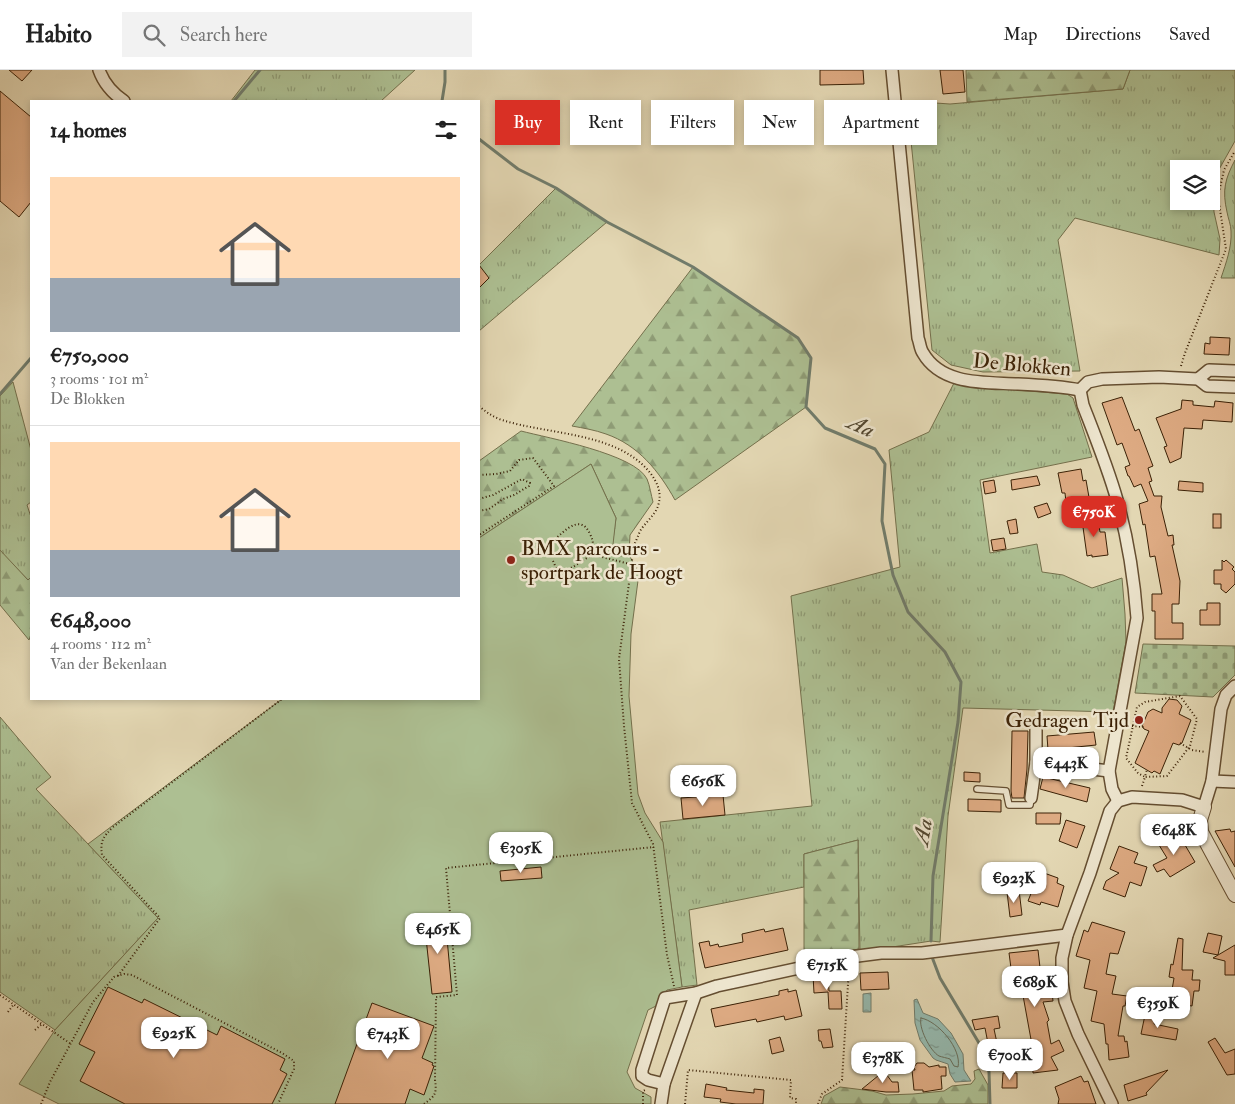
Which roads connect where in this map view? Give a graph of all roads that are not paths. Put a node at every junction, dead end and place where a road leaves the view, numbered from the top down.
1 (99, 70) edge
2 (892, 70) edge
3 (122, 100) edge
4 (1235, 371) edge
5 (1198, 379) junction
6 (1235, 387) edge
7 (1080, 390) junction
8 (1235, 686) edge
9 (1036, 726) dead end
10 (1036, 762) junction
11 (1109, 771) junction
12 (1212, 781) junction
13 (1235, 782) edge
14 (977, 789) dead end
15 (1032, 798) joint
16 (1118, 801) junction
17 (1204, 807) junction
18 (1235, 895) edge
19 (1067, 934) junction
20 (696, 993) junction
21 (664, 1084) junction
22 (661, 1104) edge
23 (1112, 1104) edge

1 - 3 street
2 - 7 street, De Blokken
4 - 5 street
5 - 6 street
5 - 7 street
7 - 11 street, De Blokken
8 - 12 street
9 - 10 street
10 - 11 street
10 - 15 street
11 - 16 street
12 - 13 street
12 - 17 street
14 - 15 lane
16 - 17 street
16 - 19 street
17 - 18 street
19 - 20 street
19 - 23 street
20 - 21 street
20 - 21 street
21 - 22 street

